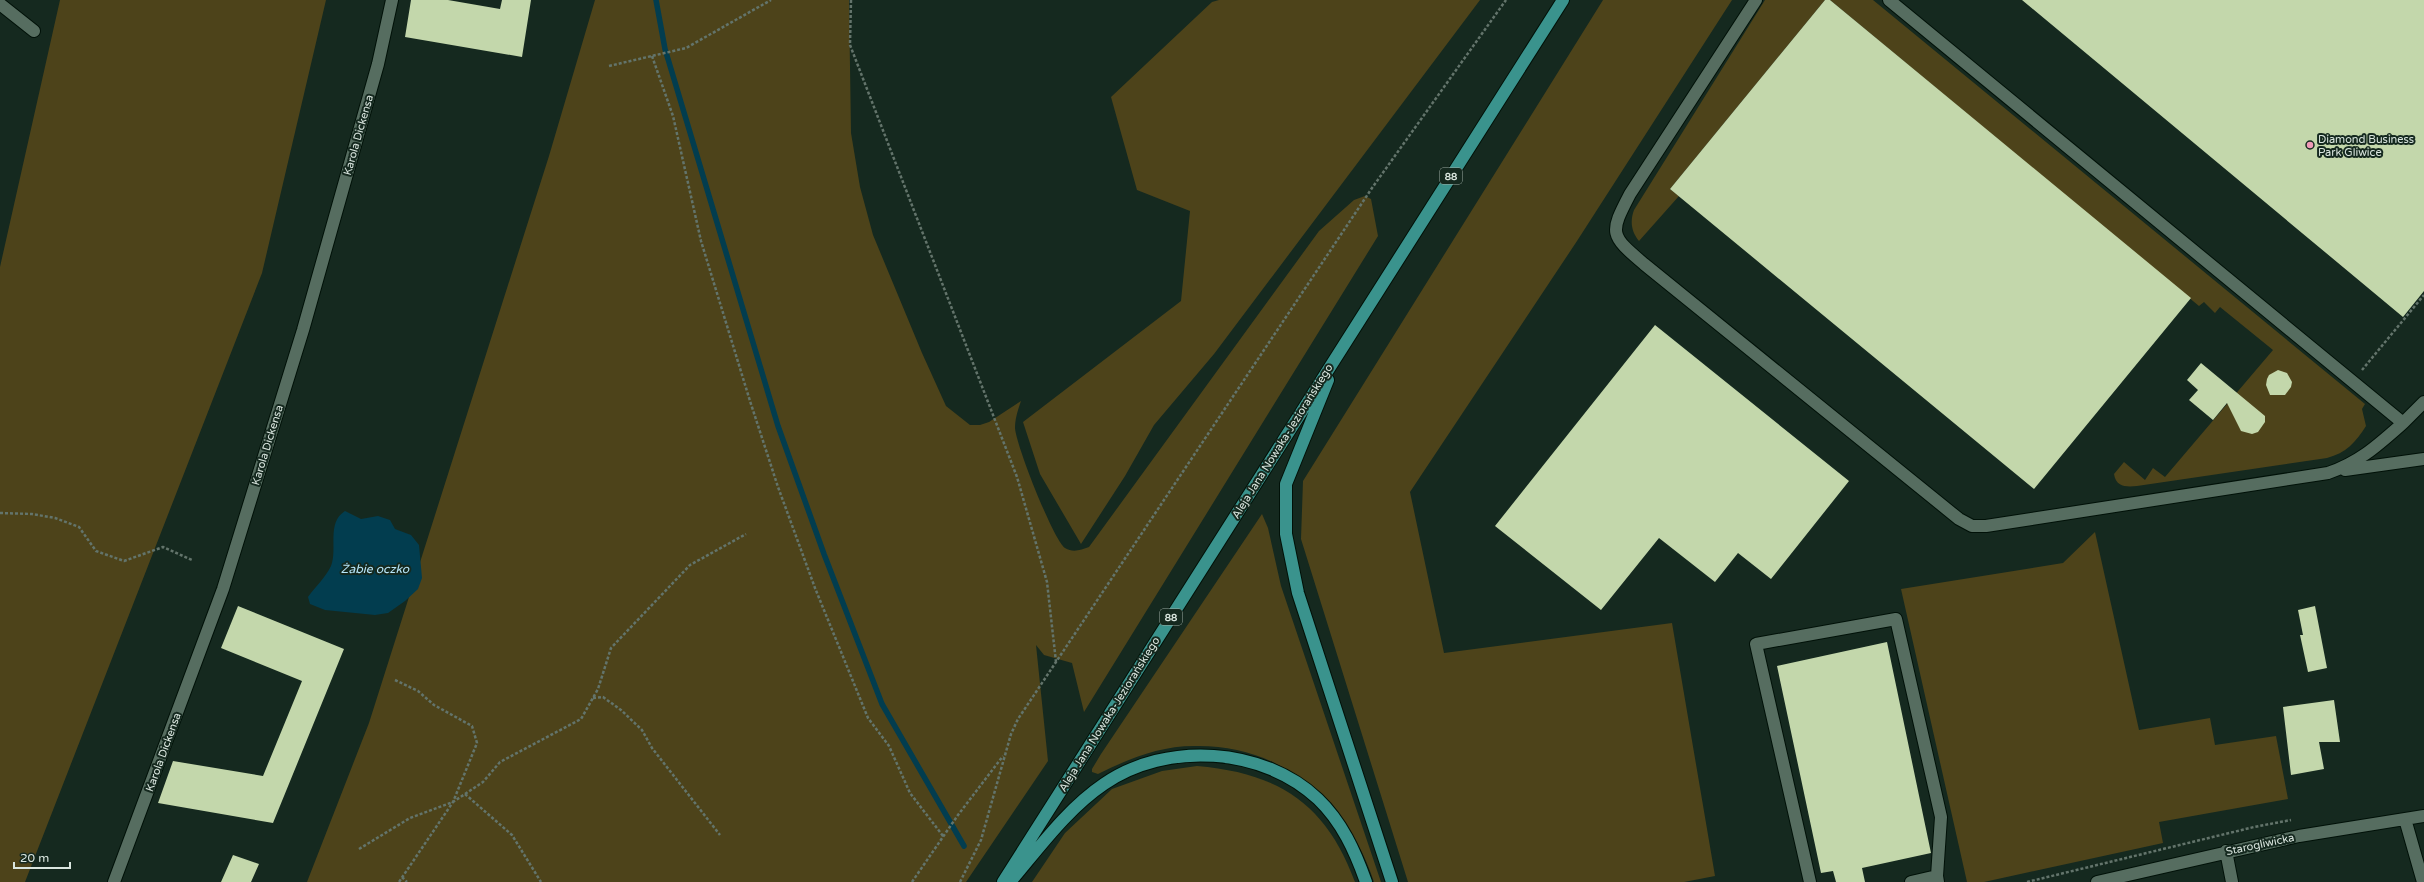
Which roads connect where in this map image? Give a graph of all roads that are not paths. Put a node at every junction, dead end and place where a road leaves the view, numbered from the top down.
1 (392, 0) edge
2 (1563, 0) edge
3 (1756, 0) edge
4 (1889, 0) edge
5 (0, 4) edge
6 (34, 31) dead end
7 (1338, 352) junction
8 (2424, 402) edge
9 (2403, 423) junction
10 (2424, 459) edge
11 (2328, 473) junction
12 (2424, 816) edge
13 (2405, 818) junction
14 (2226, 851) junction
15 (1938, 879) edge
16 (114, 882) edge
17 (1003, 882) edge
18 (1010, 882) edge
19 (1366, 882) edge
20 (1392, 882) edge
21 (1810, 882) edge
22 (1911, 882) edge
23 (2097, 882) edge
24 (2232, 882) edge
25 (2423, 882) edge

1 - 16 street, Karola Dickensa
2 - 7 main road, Aleja Jana Nowaka-Jeziorańskiego / 88
3 - 11 street
4 - 9 street
5 - 6 street
7 - 17 main road, Aleja Jana Nowaka-Jeziorańskiego / 88
7 - 20 main road
8 - 9 street
9 - 11 street
10 - 11 street
12 - 13 street, Starogliwicka
13 - 14 street, Starogliwicka
13 - 25 street
14 - 23 street, Starogliwicka
14 - 24 street
15 - 21 street
15 - 22 street
18 - 19 main road

